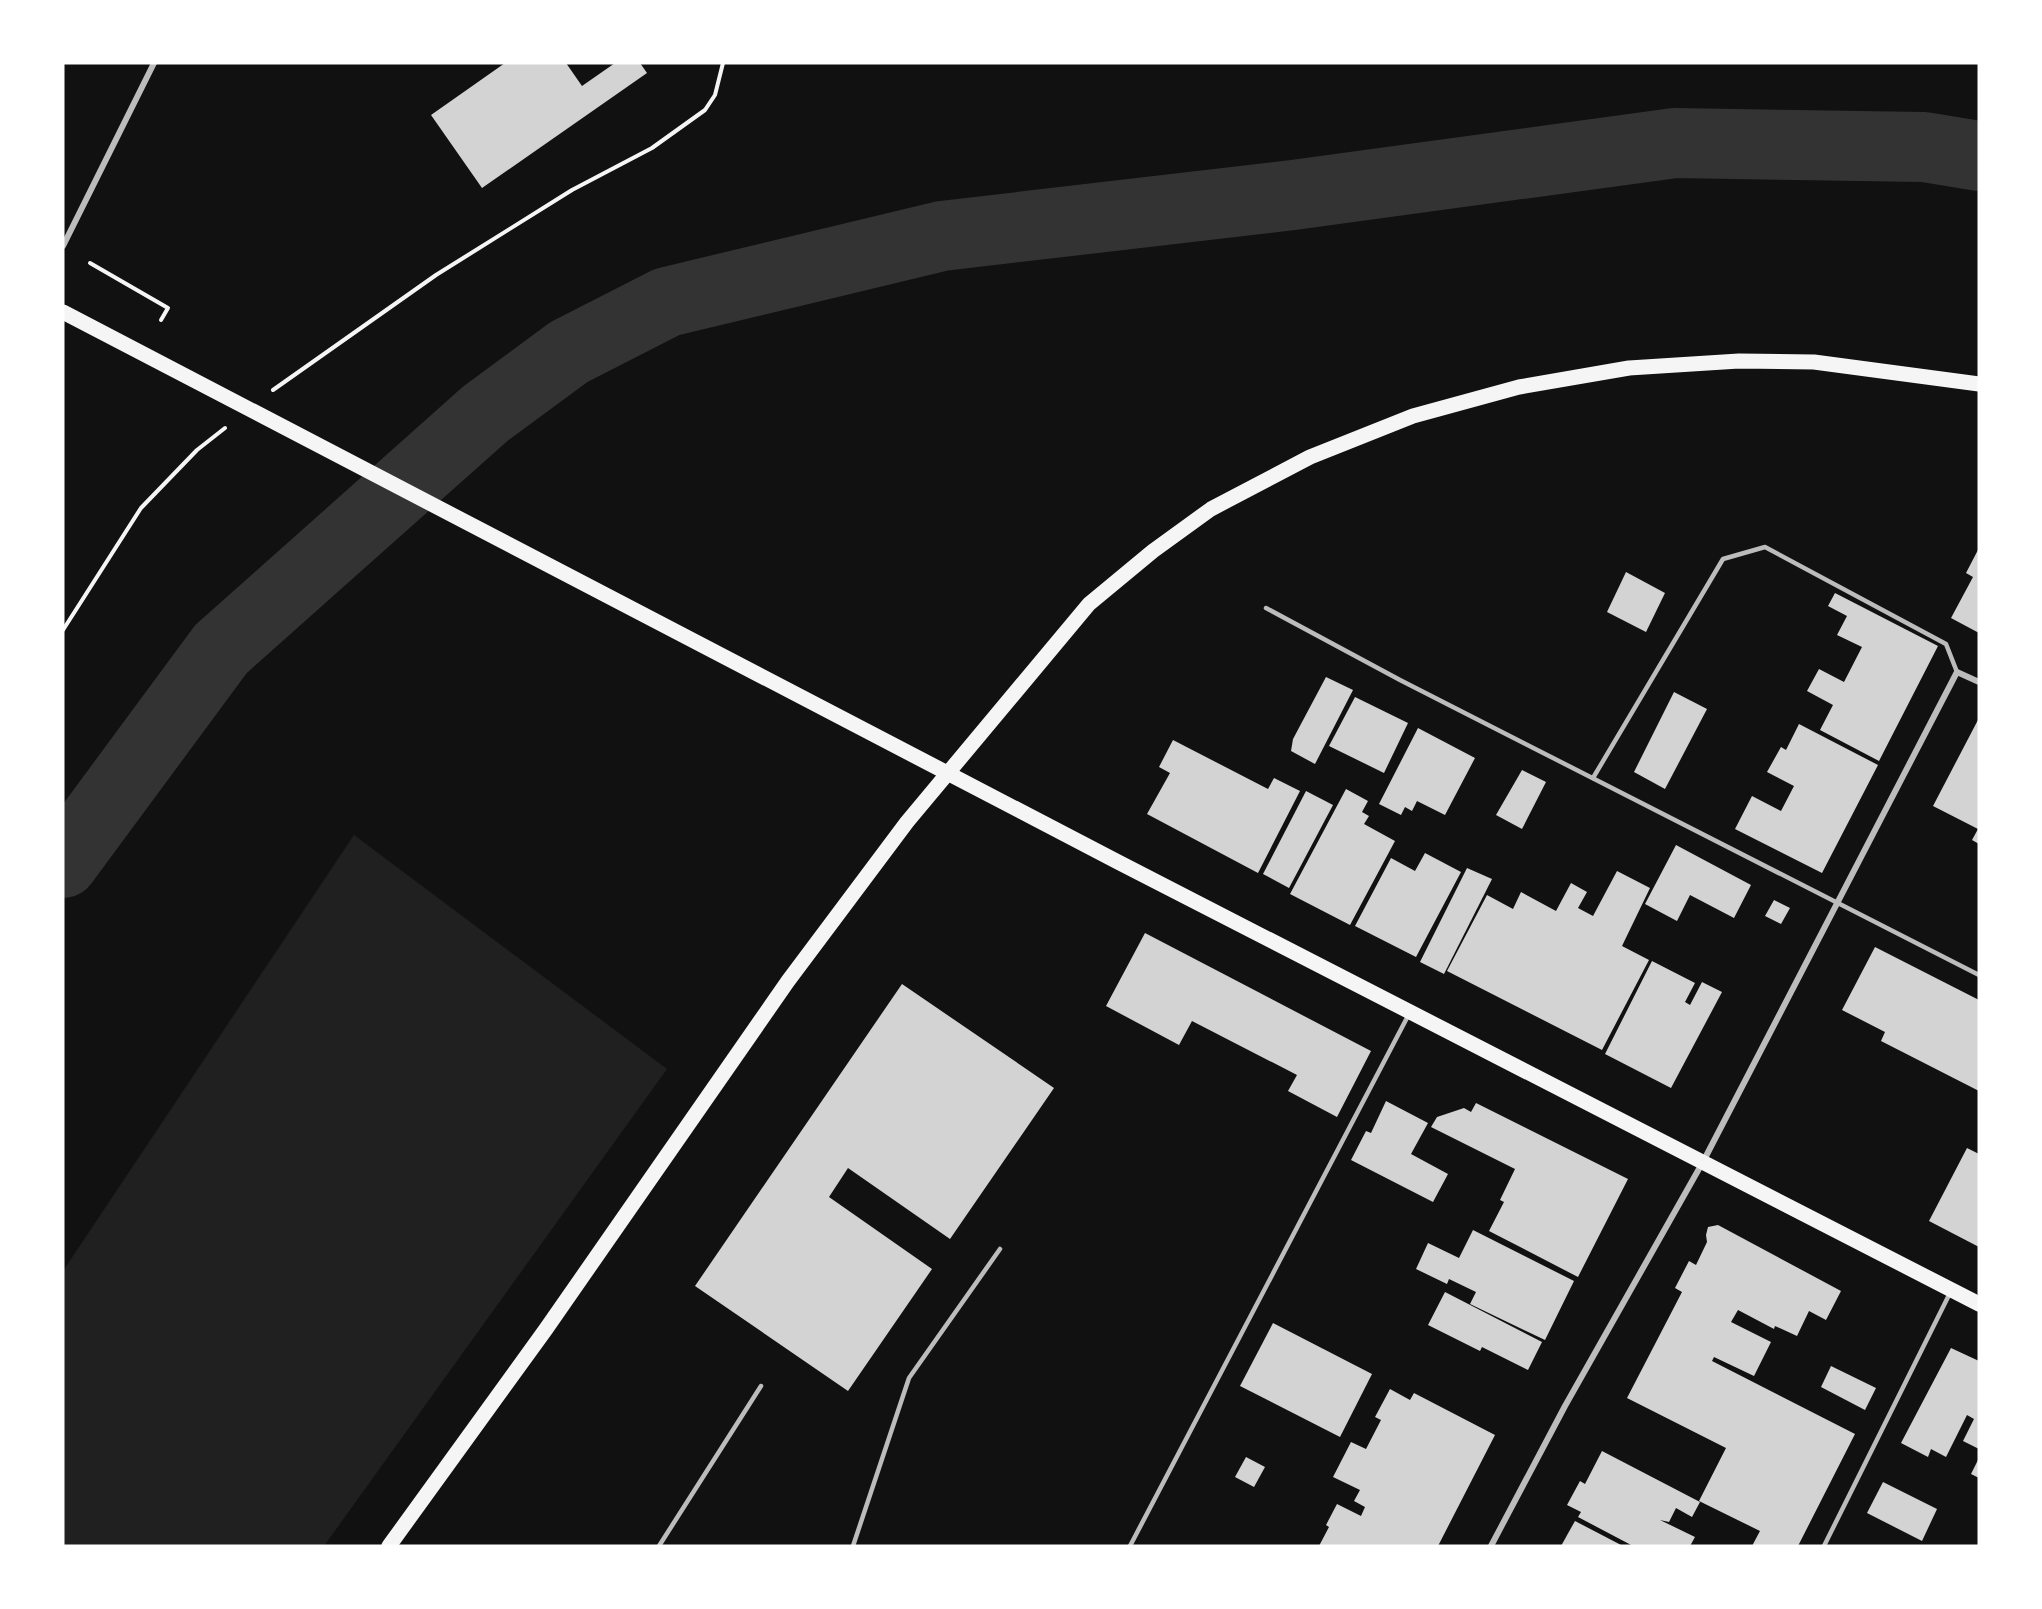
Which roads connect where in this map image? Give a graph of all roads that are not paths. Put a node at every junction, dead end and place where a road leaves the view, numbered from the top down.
1 (154, 63) edge
2 (63, 246) edge
3 (63, 312) edge
4 (1979, 384) edge
5 (1266, 608) dead end
6 (1957, 672) junction
7 (1979, 682) edge
8 (1593, 778) junction
9 (1839, 904) junction
10 (1979, 975) edge
11 (1409, 1013) junction
12 (1704, 1160) junction
13 (1000, 1249) dead end
14 (1951, 1289) junction
15 (1979, 1304) edge
16 (761, 1386) dead end
17 (389, 1546) edge
18 (659, 1546) edge
19 (853, 1546) edge
20 (1130, 1546) edge
21 (1491, 1546) edge
22 (1824, 1546) edge

1 - 2 street
3 - 11 main road
4 - 17 main road
5 - 8 lane
6 - 7 street
6 - 8 lane
6 - 9 street
8 - 9 lane
9 - 10 lane
9 - 12 street
11 - 12 main road
11 - 20 lane
12 - 14 main road
12 - 21 street
13 - 19 lane
14 - 15 main road
14 - 22 lane
16 - 18 lane

